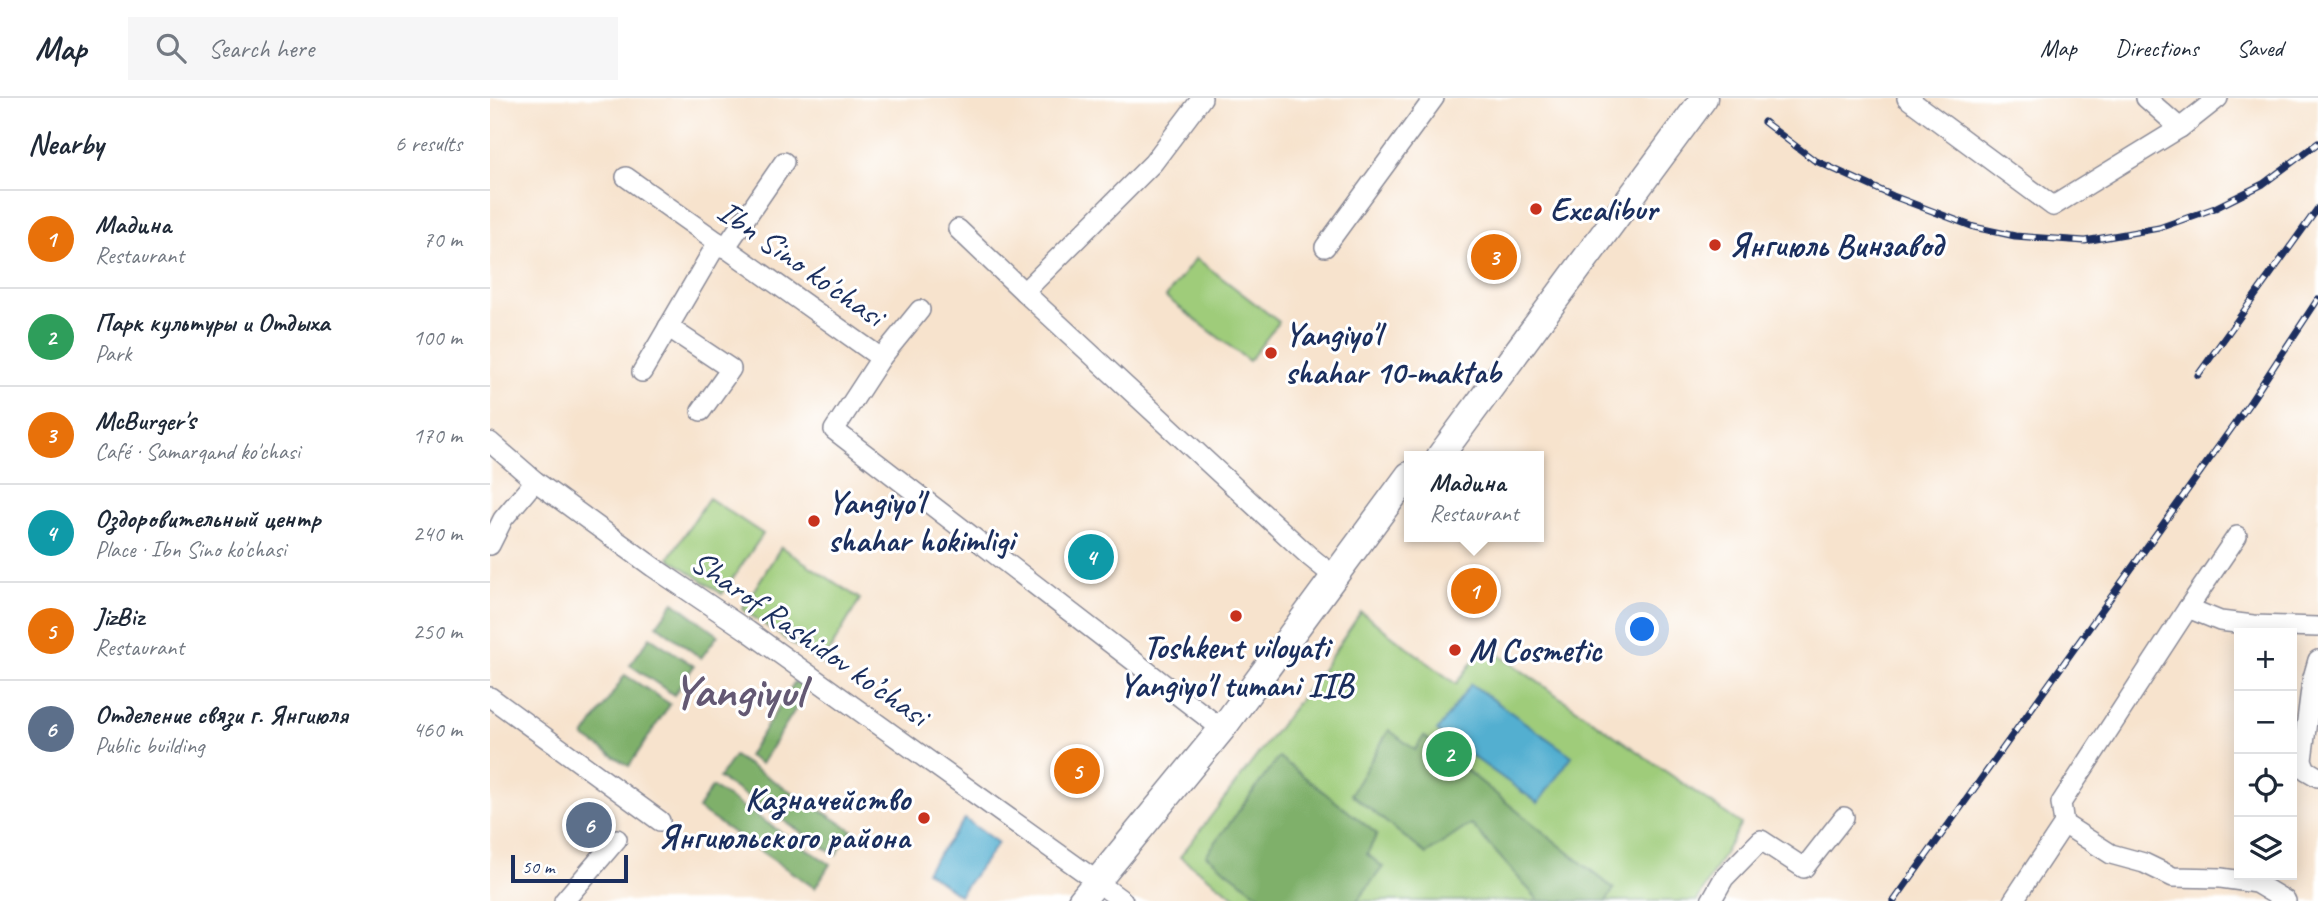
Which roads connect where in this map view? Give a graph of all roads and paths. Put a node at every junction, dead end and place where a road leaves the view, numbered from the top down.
1 (1202, 98) edge
2 (1434, 98) edge
3 (1685, 98) edge
4 (1704, 98) edge
5 (1907, 98) edge
6 (2146, 98) edge
7 (2218, 98) edge
8 (2180, 128) junction
9 (785, 162) dead end
10 (626, 177) dead end
11 (958, 229) dead end
12 (722, 245) junction
13 (1325, 247) dead end
14 (1024, 292) junction
15 (920, 310) dead end
16 (668, 327) junction
17 (881, 358) junction
18 (642, 372) dead end
19 (701, 411) dead end
20 (490, 442) edge
21 (1427, 451) edge
22 (1444, 451) edge
23 (535, 481) junction
24 (1404, 483) edge
25 (1404, 504) edge
26 (2237, 536) dead end
27 (490, 545) edge
28 (1340, 581) junction
29 (2188, 608) junction
30 (2318, 627) edge
31 (2318, 660) edge
32 (490, 697) edge
33 (1222, 729) junction
34 (2318, 777) edge
35 (1844, 817) dead end
36 (660, 821) dead end
37 (2064, 824) junction
38 (617, 839) dead end
39 (2256, 883) junction
40 (1101, 895) edge
41 (564, 901) edge
42 (1712, 901) edge
43 (2013, 901) edge
44 (2246, 901) edge
45 (2286, 901) edge

1 - 14 street
2 - 13 street
3 - 21 main road
4 - 22 main road
5 - 8 street
6 - 8 street
7 - 8 street
9 - 12 street
10 - 12 street, Ibn Sino ko'chasi
11 - 14 street
12 - 16 street
12 - 17 street, Ibn Sino ko'chasi
14 - 28 street
15 - 17 street
16 - 18 street
16 - 19 street
17 - 33 street, Ibn Sino ko'chasi
20 - 23 street, Sharof Rashidov ko’chasi
23 - 27 street
23 - 40 street, Sharof Rashidov ko’chasi
24 - 28 main road
25 - 28 main road
26 - 29 street
28 - 33 main road
28 - 40 main road
29 - 30 street
29 - 37 street
31 - 34 street
32 - 36 street
33 - 40 main road
35 - 42 street
37 - 39 street
37 - 43 street
38 - 41 street
39 - 44 street
39 - 45 street

